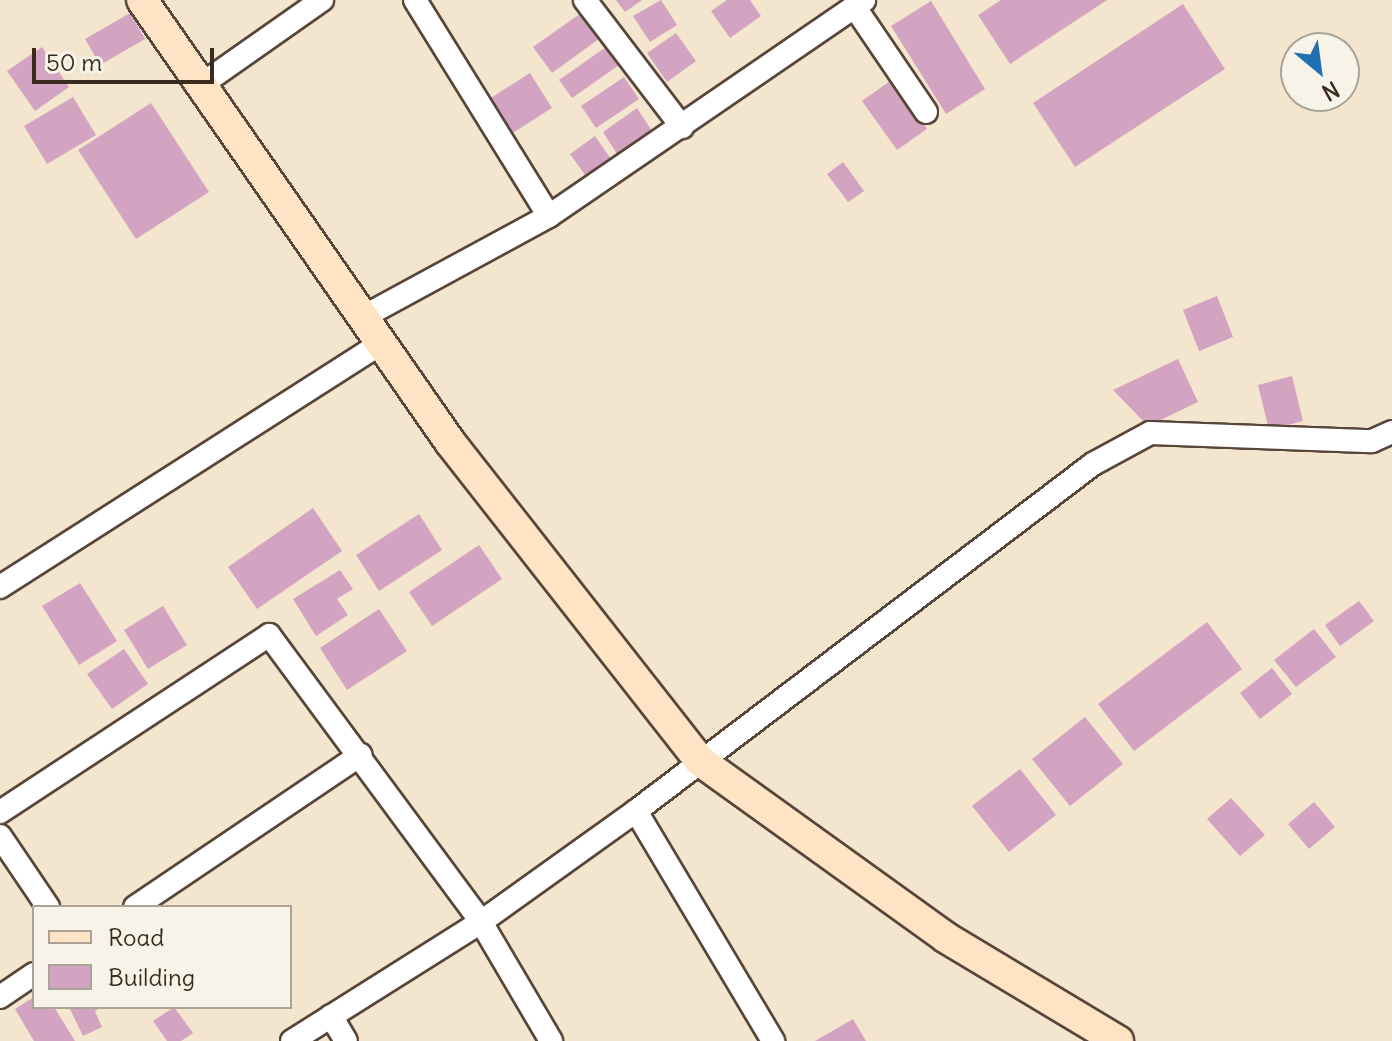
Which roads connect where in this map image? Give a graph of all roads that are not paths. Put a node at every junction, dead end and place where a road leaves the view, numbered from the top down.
1 (142, 0) edge
2 (322, 0) edge
3 (415, 0) edge
4 (585, 0) edge
5 (859, 3) edge
6 (201, 85) junction
7 (926, 112) dead end
8 (682, 127) junction
9 (549, 216) junction
10 (363, 317) junction
11 (381, 343) junction
12 (1392, 432) edge
13 (0, 587) edge
14 (360, 755) junction
15 (699, 760) junction
16 (636, 811) junction
17 (0, 812) edge
18 (0, 836) edge
19 (47, 905) edge
20 (138, 905) edge
21 (481, 922) junction
22 (32, 975) edge
23 (0, 997) edge
24 (331, 1016) junction
25 (292, 1041) edge
26 (346, 1041) edge
27 (551, 1041) edge
28 (773, 1041) edge
29 (1118, 1041) edge

1 - 6 main road
2 - 6 street
3 - 9 street
4 - 8 street
5 - 7 street
5 - 8 street
6 - 10 main road
8 - 9 street
9 - 10 street
10 - 11 main road
11 - 13 street
11 - 15 main road
12 - 15 street
14 - 17 street
14 - 20 street
14 - 21 street
15 - 16 street
15 - 29 main road
16 - 21 street
16 - 28 street
18 - 19 street
21 - 24 street
21 - 27 street
22 - 23 street
24 - 25 street
24 - 26 street

